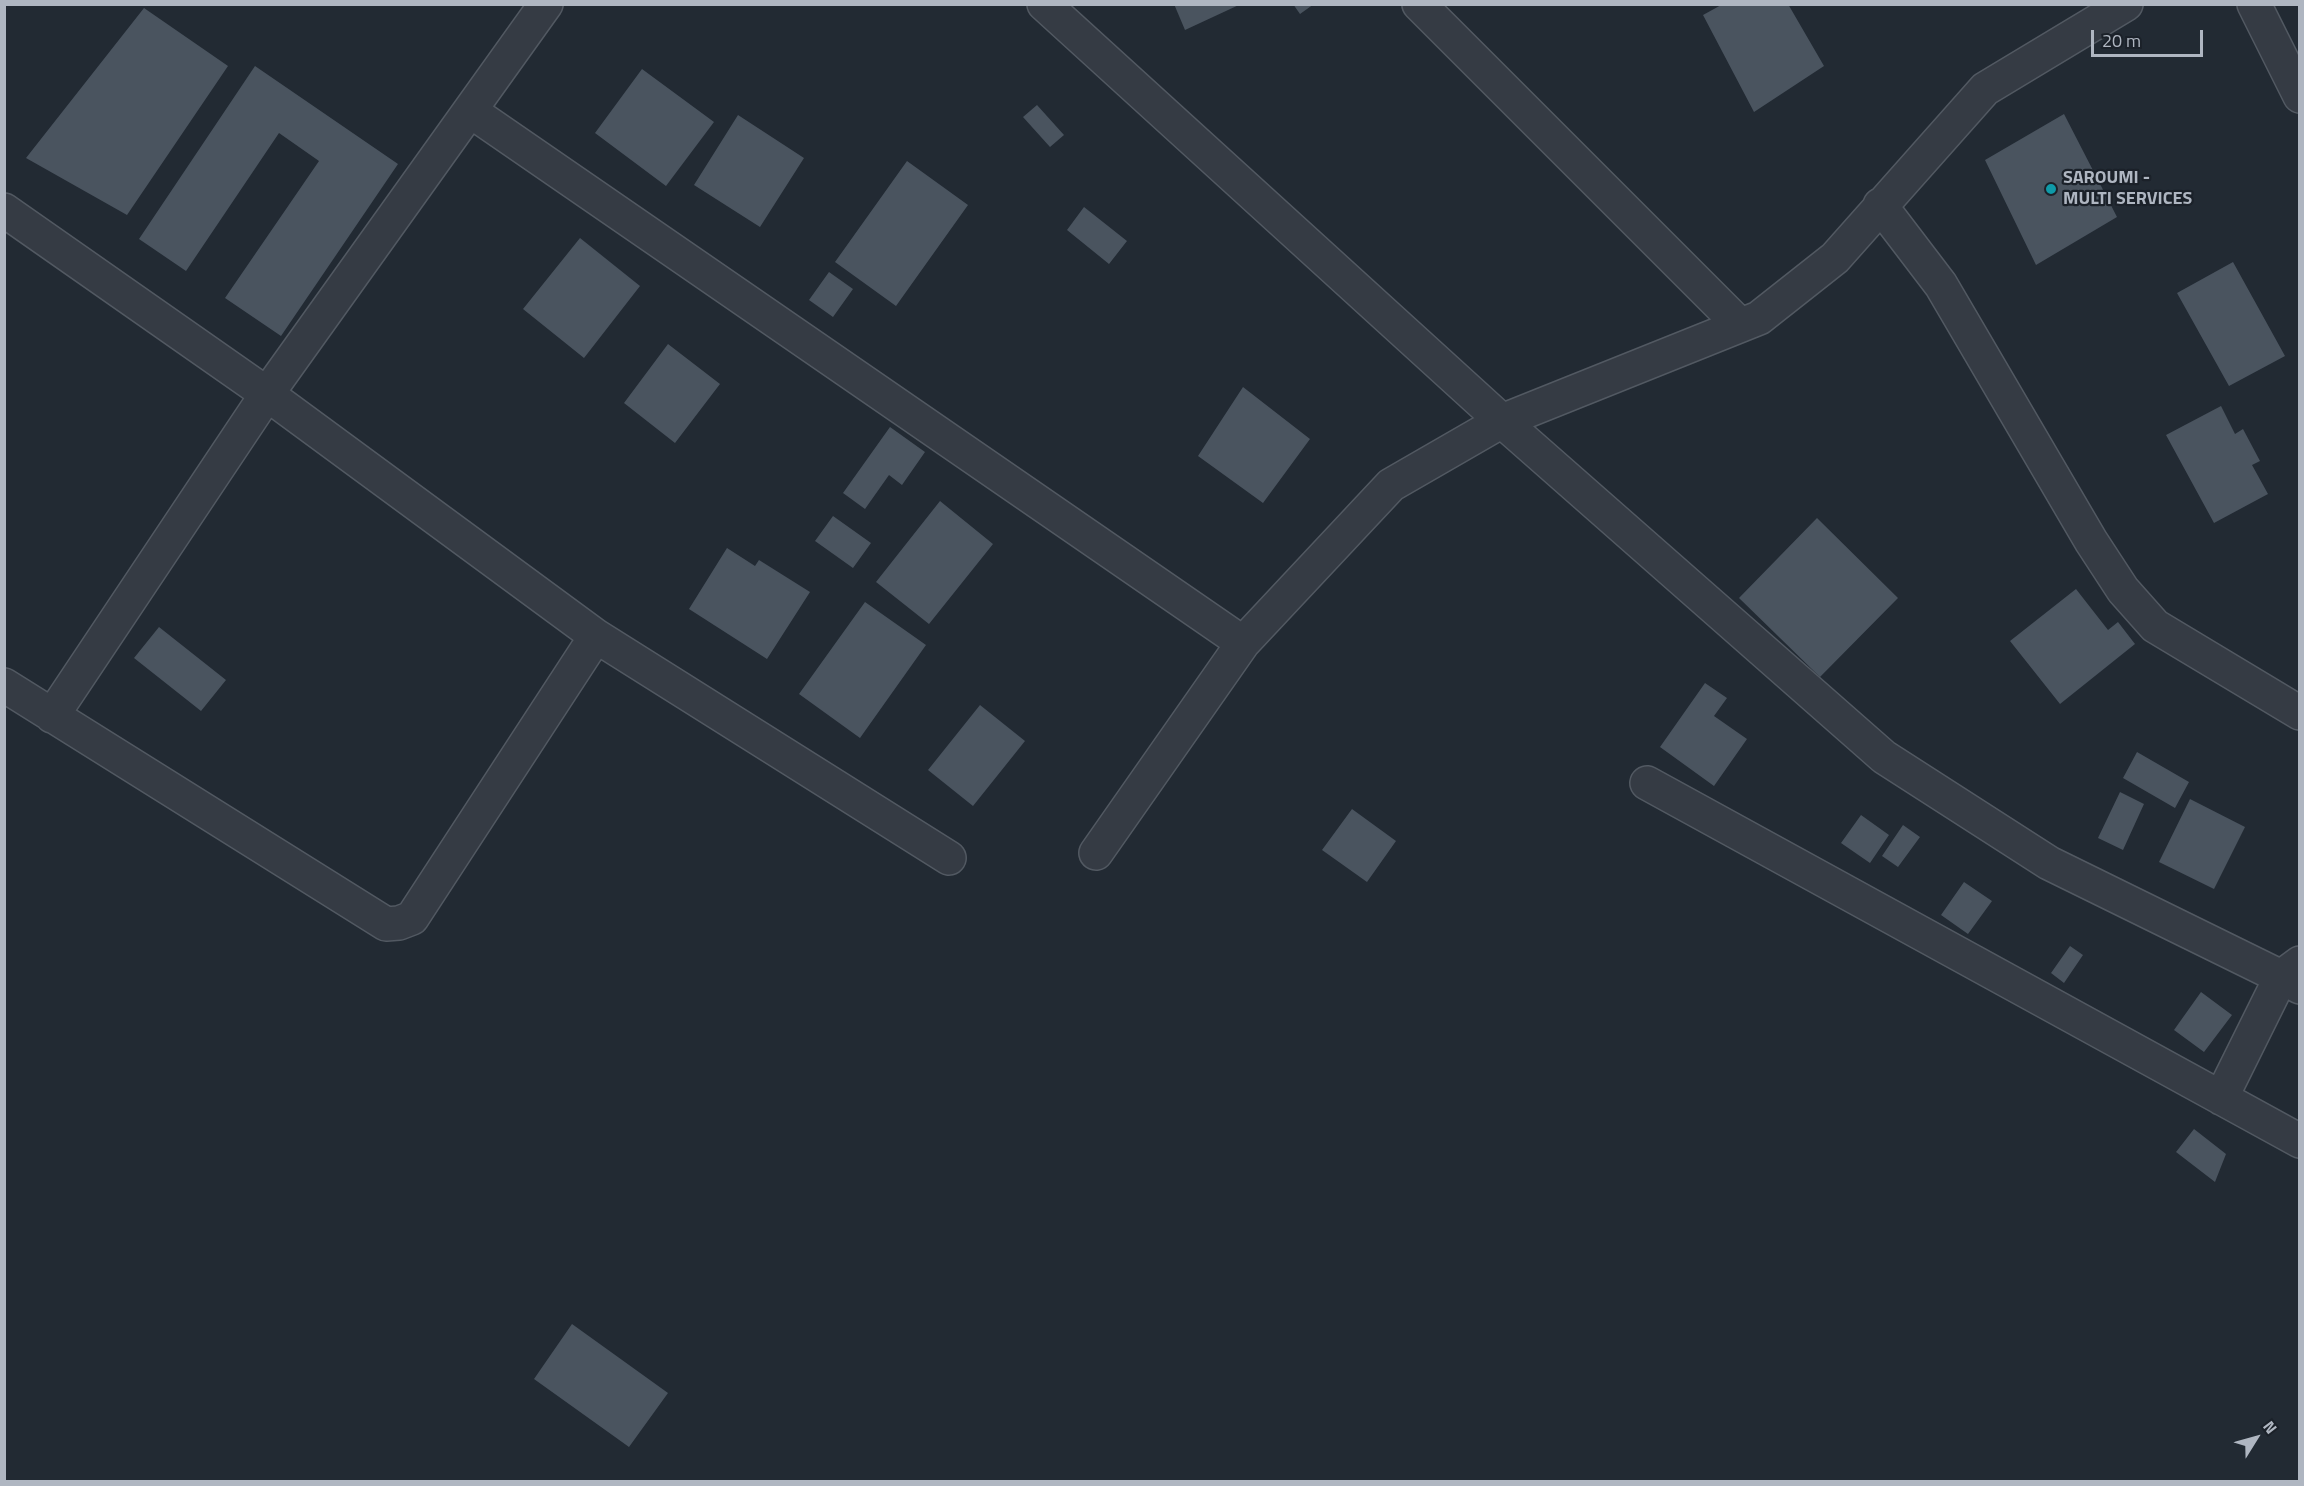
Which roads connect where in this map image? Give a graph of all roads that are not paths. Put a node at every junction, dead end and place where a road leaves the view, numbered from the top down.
1 (546, 4) edge
2 (1044, 4) edge
3 (1419, 4) edge
4 (2126, 4) edge
5 (2254, 4) edge
6 (2300, 96) edge
7 (471, 112) junction
8 (1880, 205) junction
9 (4, 210) edge
10 (1740, 325) junction
11 (267, 394) junction
12 (1502, 421) junction
13 (596, 636) junction
14 (1242, 643) junction
15 (4, 685) edge
16 (2300, 713) edge
17 (52, 716) junction
18 (1647, 783) dead end
19 (1096, 853) dead end
20 (950, 858) dead end
21 (2293, 976) edge
22 (2222, 1098) junction
23 (2300, 1141) edge

1 - 7 street
2 - 12 street
3 - 10 street
4 - 8 street
5 - 6 street
7 - 11 street
7 - 14 street
8 - 10 street
8 - 16 street
9 - 11 street
10 - 12 street
11 - 13 street
11 - 17 street
12 - 14 street
12 - 21 street
13 - 17 street
13 - 20 street
14 - 19 street
15 - 17 street
18 - 22 street
21 - 22 street
22 - 23 street

